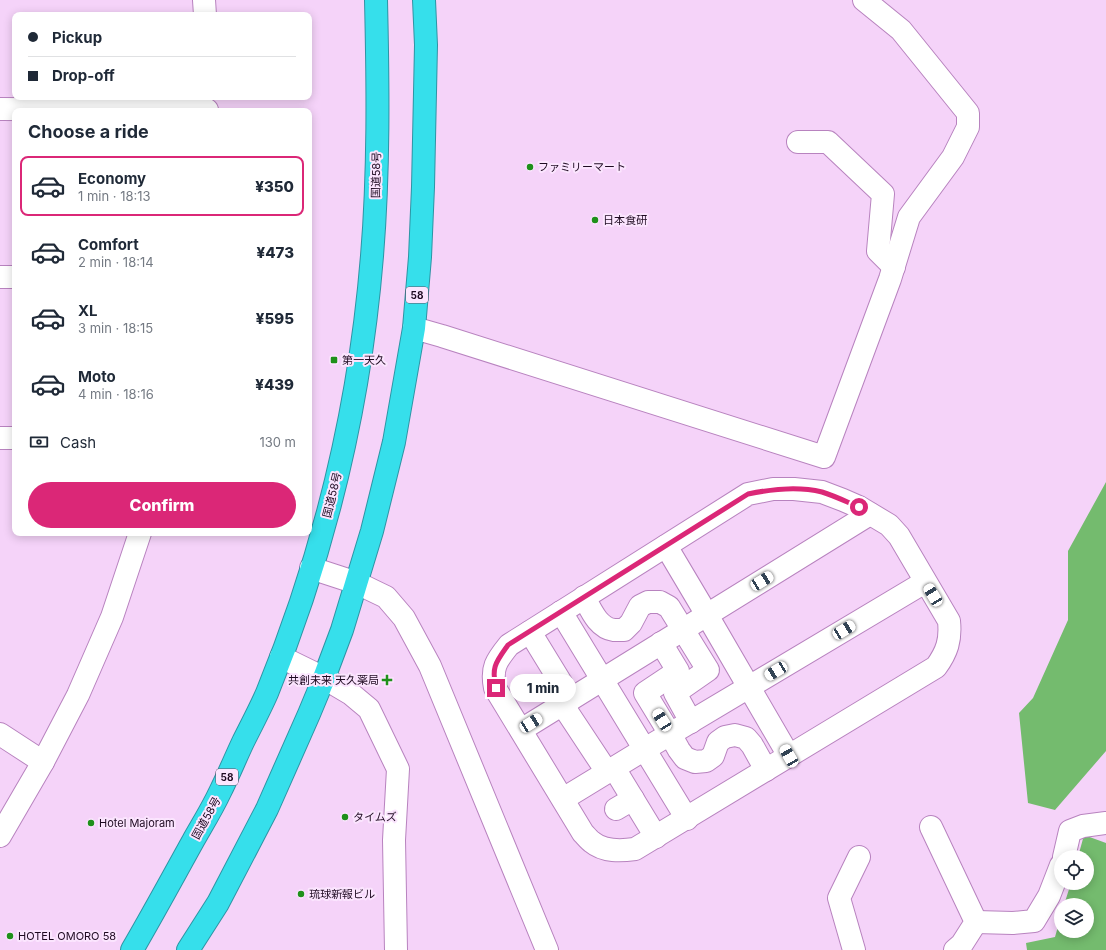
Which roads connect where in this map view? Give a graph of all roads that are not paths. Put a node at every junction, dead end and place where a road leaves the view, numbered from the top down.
1 (204, 0) edge
2 (376, 0) edge
3 (424, 0) edge
4 (864, 0) edge
5 (205, 12) edge
6 (207, 106) edge
7 (69, 108) edge
8 (0, 109) edge
9 (12, 109) edge
10 (798, 142) dead end
11 (894, 267) junction
12 (0, 277) edge
13 (12, 277) edge
14 (414, 328) junction
15 (870, 514) junction
16 (139, 536) edge
17 (666, 546) junction
18 (311, 568) junction
19 (925, 582) junction
20 (357, 583) junction
21 (584, 598) junction
22 (561, 612) junction
23 (707, 615) junction
24 (683, 630) junction
25 (530, 632) junction
26 (661, 643) junction
27 (281, 657) junction
28 (324, 678) junction
29 (602, 679) junction
30 (749, 687) junction
31 (567, 701) junction
32 (690, 722) junction
33 (521, 730) junction
34 (0, 734) edge
35 (670, 734) junction
36 (645, 749) junction
37 (789, 756) junction
38 (43, 762) junction
39 (610, 770) junction
40 (766, 770) junction
41 (563, 799) junction
42 (686, 818) junction
43 (1106, 823) edge
44 (931, 827) dead end
45 (0, 836) edge
46 (656, 837) junction
47 (1066, 850) edge
48 (859, 857) dead end
49 (1054, 883) edge
50 (976, 922) junction
51 (132, 950) edge
52 (188, 950) edge
53 (396, 950) edge
54 (547, 950) edge
55 (854, 950) edge
56 (955, 950) edge

1 - 5 street
2 - 18 highway, 国道58号 / 58
3 - 14 highway, 58
4 - 11 street
6 - 7 street
8 - 9 street
10 - 11 street
11 - 14 street
12 - 13 street
14 - 20 highway, 58
15 - 17 street
15 - 19 street
15 - 23 street
16 - 38 street
17 - 21 street
17 - 23 street
18 - 20 street
18 - 27 highway, 国道58号 / 58
19 - 30 street
19 - 37 street
20 - 28 highway, 58
20 - 54 street
21 - 22 street
21 - 24 street
22 - 25 street
22 - 29 street
23 - 24 street
23 - 30 street
24 - 26 street
24 - 32 street
25 - 31 street
25 - 33 street
26 - 29 street
26 - 35 street
27 - 28 street
27 - 51 highway, 国道58号 / 58
28 - 52 highway, 58
28 - 53 street
29 - 31 street
29 - 36 street
30 - 32 street
30 - 37 street
31 - 33 street
31 - 39 street
32 - 35 street
33 - 41 street
34 - 38 street
35 - 36 street
35 - 40 street
36 - 39 street
36 - 42 street
37 - 40 street
38 - 45 street
39 - 41 street
39 - 46 street
40 - 42 street
41 - 46 street
42 - 46 street
43 - 47 street
44 - 50 street
48 - 55 street
49 - 50 street
50 - 56 street

